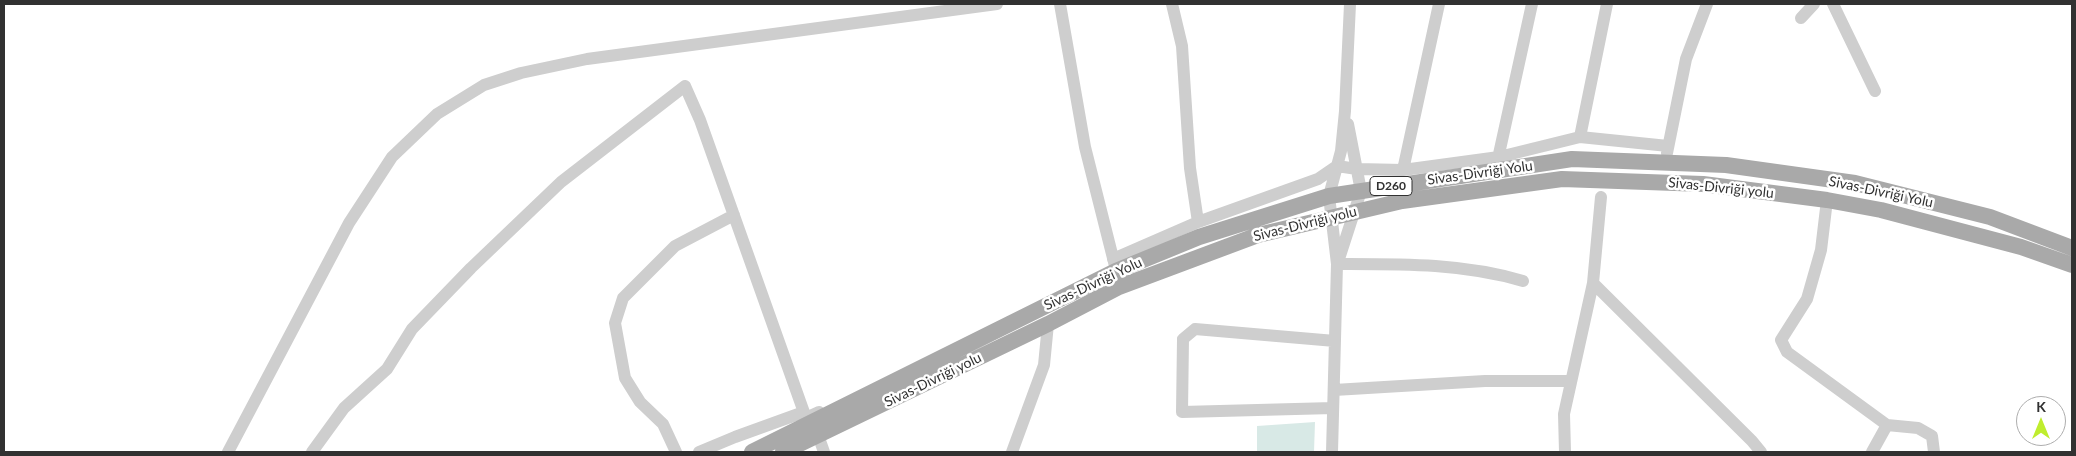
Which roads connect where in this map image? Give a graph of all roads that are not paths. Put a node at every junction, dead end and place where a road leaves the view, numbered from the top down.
1 (997, 4) edge
2 (1060, 4) edge
3 (1172, 4) edge
4 (1350, 4) edge
5 (1439, 4) edge
6 (1532, 4) edge
7 (1607, 4) edge
8 (1707, 4) edge
9 (1814, 4) edge
10 (1834, 4) edge
11 (1801, 18) dead end
12 (1875, 91) dead end
13 (1345, 111) junction
14 (1580, 136) junction
15 (1668, 146) junction
16 (1665, 163) junction
17 (1497, 164) junction
18 (1337, 166) junction
19 (1357, 169) junction
20 (1402, 170) junction
21 (1361, 191) junction
22 (1329, 196) junction
23 (1601, 197) dead end
24 (1828, 200) junction
25 (1355, 212) junction
26 (734, 215) junction
27 (1333, 217) junction
28 (1198, 222) junction
29 (2072, 248) edge
30 (1337, 264) junction
31 (1115, 265) junction
32 (2072, 265) edge
33 (1524, 281) dead end
34 (1593, 283) junction
35 (1048, 324) junction
36 (1335, 341) junction
37 (1571, 382) junction
38 (1334, 390) junction
39 (1333, 408) junction
40 (804, 412) junction
41 (1887, 426) junction
42 (818, 435) junction
43 (228, 452) edge
44 (312, 452) edge
45 (676, 452) edge
46 (699, 452) edge
47 (752, 452) edge
48 (783, 452) edge
49 (824, 452) edge
50 (1012, 452) edge
51 (1332, 452) edge
52 (1565, 452) edge
53 (1761, 452) edge
54 (1872, 452) edge
55 (1934, 452) edge

1 - 43 street
2 - 31 street
3 - 28 street
4 - 13 street
5 - 20 street
6 - 17 street
7 - 14 street
8 - 15 street
9 - 11 street
10 - 12 street
13 - 18 street
13 - 19 street
14 - 15 street
14 - 17 street
15 - 16 street
16 - 17 main road, Sivas-Divriği Yolu / D260
16 - 29 main road, Sivas-Divriği Yolu / D260
17 - 20 street
17 - 21 main road, Sivas-Divriği Yolu / D260
18 - 19 street
18 - 22 street
18 - 28 street
19 - 20 street
19 - 21 street
21 - 22 main road, Sivas-Divriği Yolu / D260
21 - 25 street
22 - 27 street
22 - 31 main road, Sivas-Divriği Yolu / D260
23 - 34 street
24 - 25 main road, Sivas-Divriği yolu / D260
24 - 32 main road, Sivas-Divriği yolu / D260
24 - 41 street
25 - 27 main road, Sivas-Divriği yolu / D260
25 - 30 street
26 - 40 street
26 - 44 street
26 - 45 street
27 - 30 street
27 - 35 main road, Sivas-Divriği yolu / D260
28 - 31 street
30 - 33 street
30 - 36 street
31 - 40 street
31 - 47 main road, Sivas-Divriği Yolu / D260
34 - 37 street
34 - 53 street
35 - 42 main road, Sivas-Divriği yolu / D260
35 - 50 street
36 - 38 street
36 - 39 street
37 - 38 street
37 - 52 street
38 - 39 street
39 - 51 street
40 - 46 street
41 - 54 street
41 - 55 street
42 - 48 main road, Sivas-Divriği yolu / D260
42 - 49 street

